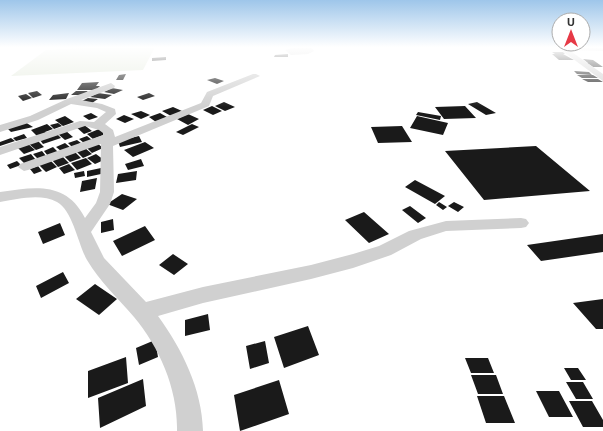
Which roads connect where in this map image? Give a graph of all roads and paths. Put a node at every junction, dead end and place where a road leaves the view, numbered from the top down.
1 (587, 67) edge
2 (589, 67) edge
3 (603, 68) edge
4 (256, 76) dead end
5 (603, 78) edge
6 (111, 86) dead end
7 (70, 102) junction
8 (100, 127) junction
9 (0, 129) edge
10 (108, 140) junction
11 (0, 151) edge
12 (24, 167) dead end
13 (0, 197) edge
14 (521, 223) dead end
15 (83, 232) junction
16 (142, 312) junction
17 (190, 431) edge

1 - 5 street
2 - 3 street
4 - 10 street
6 - 7 street
7 - 8 street
7 - 9 street
8 - 10 street
8 - 11 street
10 - 12 street
10 - 15 street
13 - 15 street
14 - 16 street
15 - 16 street
16 - 17 street

